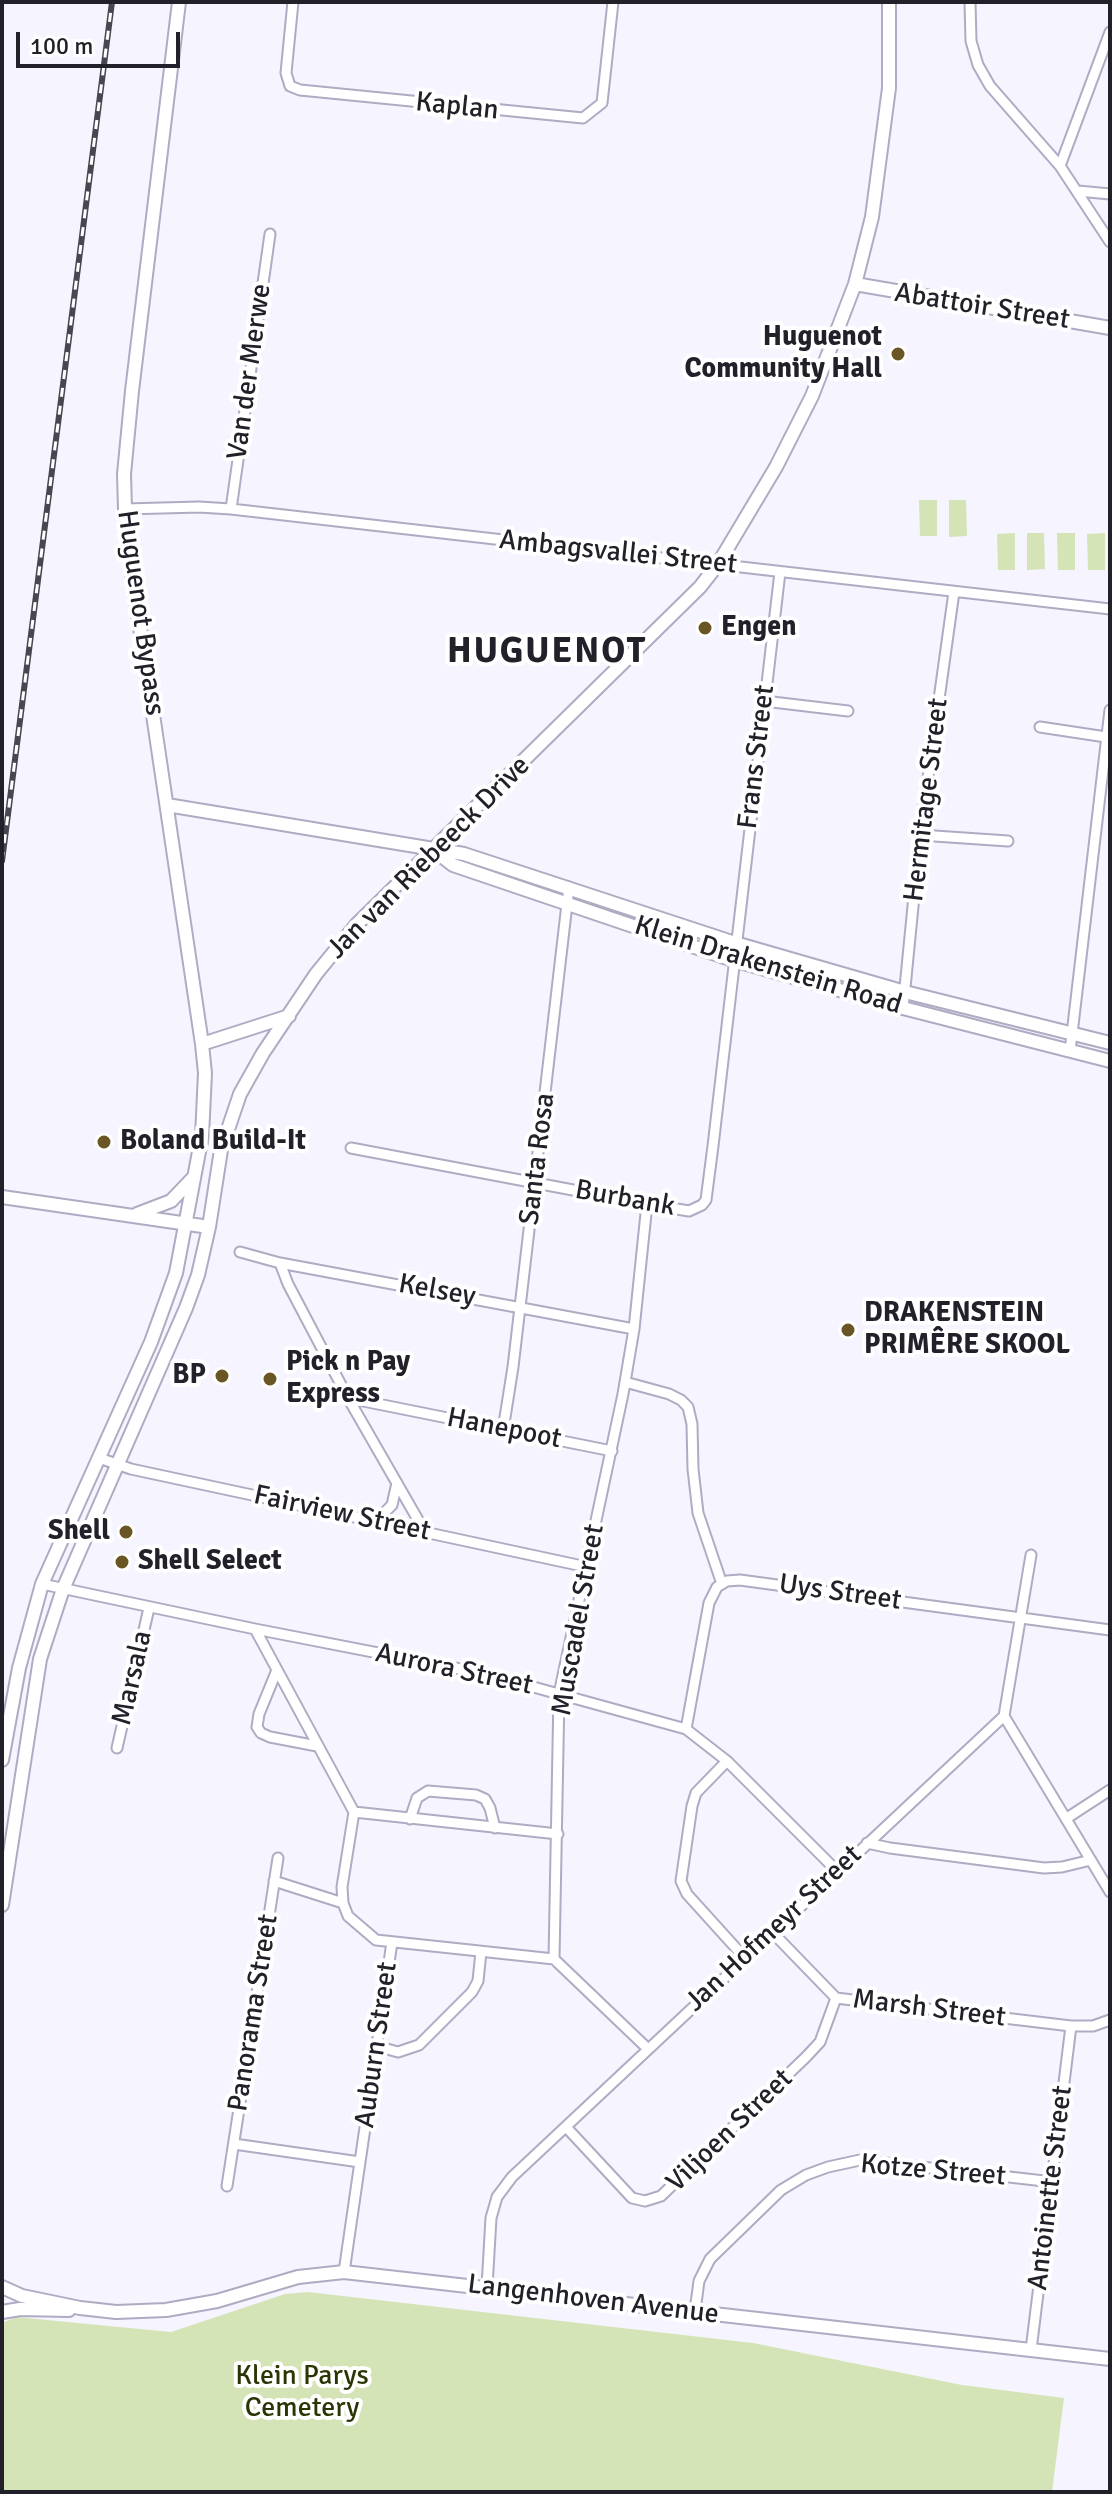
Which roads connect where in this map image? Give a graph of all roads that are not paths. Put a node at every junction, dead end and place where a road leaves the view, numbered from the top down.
1 (179, 2) edge
2 (293, 2) edge
3 (613, 2) edge
4 (889, 2) edge
5 (970, 2) edge
6 (1110, 32) edge
7 (1108, 43) edge
8 (1060, 166) junction
9 (1078, 191) junction
10 (1110, 194) edge
11 (270, 234) dead end
12 (1110, 242) edge
13 (855, 284) junction
14 (1110, 328) edge
15 (125, 509) junction
16 (231, 509) junction
17 (718, 564) junction
18 (780, 572) junction
19 (954, 592) junction
20 (1110, 609) edge
21 (764, 701) junction
22 (1110, 710) edge
23 (848, 711) dead end
24 (1040, 727) dead end
25 (1106, 737) junction
26 (167, 805) junction
27 (920, 835) junction
28 (1008, 841) dead end
29 (433, 850) junction
30 (569, 887) junction
31 (567, 904) junction
32 (735, 943) junction
33 (733, 960) junction
34 (905, 992) junction
35 (903, 1008) junction
36 (289, 1016) junction
37 (1072, 1033) junction
38 (1110, 1043) edge
39 (202, 1044) junction
40 (1070, 1051) junction
41 (1110, 1061) edge
42 (351, 1148) dead end
43 (195, 1176) junction
44 (535, 1182) junction
45 (2, 1197) edge
46 (647, 1204) junction
47 (134, 1215) junction
48 (187, 1223) junction
49 (209, 1227) junction
50 (240, 1252) dead end
51 (280, 1263) junction
52 (520, 1306) junction
53 (634, 1329) junction
54 (625, 1382) junction
55 (348, 1398) junction
56 (503, 1430) junction
57 (612, 1451) junction
58 (99, 1458) junction
59 (117, 1464) junction
60 (397, 1483) junction
61 (376, 1521) junction
62 (425, 1532) junction
63 (1031, 1555) dead end
64 (587, 1567) junction
65 (42, 1584) junction
66 (722, 1584) junction
67 (63, 1589) junction
68 (149, 1608) junction
69 (1021, 1618) junction
70 (255, 1629) junction
71 (1110, 1630) edge
72 (277, 1670) junction
73 (559, 1694) junction
74 (1004, 1716) junction
75 (686, 1729) junction
76 (317, 1746) junction
77 (117, 1748) dead end
78 (2, 1760) edge
79 (727, 1761) junction
80 (1110, 1790) edge
81 (354, 1812) junction
82 (1067, 1818) junction
83 (410, 1819) junction
84 (495, 1828) junction
85 (558, 1834) junction
86 (867, 1843) junction
87 (278, 1858) dead end
88 (1091, 1860) junction
89 (837, 1871) junction
90 (274, 1881) junction
91 (1110, 1892) edge
92 (343, 1903) junction
93 (2, 1905) edge
94 (773, 1933) junction
95 (392, 1942) junction
96 (481, 1952) junction
97 (744, 1957) junction
98 (554, 1959) junction
99 (836, 1998) junction
100 (1110, 2020) edge
101 (1071, 2026) junction
102 (376, 2046) junction
103 (647, 2048) junction
104 (566, 2127) junction
105 (234, 2144) junction
106 (360, 2162) junction
107 (1053, 2182) junction
108 (227, 2186) dead end
109 (344, 2272) junction
110 (2, 2287) edge
111 (487, 2287) junction
112 (80, 2308) junction
113 (695, 2311) junction
114 (2, 2312) edge
115 (1031, 2350) junction
116 (1110, 2359) edge

1 - 15 main road, Huguenot Bypass
2 - 3 street, Kaplan
4 - 13 main road, Jan van Riebeeck Drive
5 - 8 street
6 - 7 street
7 - 8 street
8 - 9 street
9 - 10 street
9 - 12 street
11 - 16 street, Van der Merwe
13 - 14 main road, Abattoir Street
13 - 17 main road, Jan van Riebeeck Drive
15 - 16 street, Ambagsvallei Street
15 - 26 main road, Huguenot Bypass
16 - 17 street, Ambagsvallei Street
17 - 18 street, Ambagsvallei Street
17 - 29 main road, Jan van Riebeeck Drive
18 - 19 street, Ambagsvallei Street
18 - 21 street, Frans Street
19 - 20 street, Ambagsvallei Street
19 - 27 street, Hermitage Street
21 - 23 street
21 - 32 street, Frans Street
22 - 25 street
24 - 25 street
25 - 37 street
26 - 29 main road, Klein Drakenstein Road
26 - 39 main road, Huguenot Bypass
27 - 28 street
27 - 34 street, Hermitage Street
29 - 30 main road, Klein Drakenstein Road
29 - 31 main road, Klein Drakenstein Road
29 - 36 main road, Jan van Riebeeck Drive
30 - 31 street, Santa Rosa
30 - 32 main road, Klein Drakenstein Road
31 - 33 main road, Klein Drakenstein Road
31 - 44 street, Santa Rosa
32 - 33 street, Frans Street
32 - 34 main road, Klein Drakenstein Road
33 - 35 main road, Klein Drakenstein Road
33 - 46 street, Burbank
34 - 35 street, Hermitage Street
34 - 37 main road, Klein Drakenstein Road
35 - 40 main road, Klein Drakenstein Road
36 - 39 main road
36 - 49 main road, Jan van Riebeeck Drive
37 - 38 main road, Klein Drakenstein Road
37 - 40 street
39 - 43 main road, Huguenot Bypass
40 - 41 main road, Klein Drakenstein Road
42 - 44 street, Burbank
43 - 47 main road
43 - 48 main road, Huguenot Bypass
44 - 46 street, Burbank
44 - 52 street, Santa Rosa
45 - 47 main road
46 - 53 street, Muscadel Street
47 - 48 main road
48 - 49 main road
48 - 58 main road
49 - 59 main road, Jan van Riebeeck Drive
50 - 51 street, Kelsey
51 - 52 street, Kelsey
51 - 55 street
52 - 53 street, Kelsey
52 - 56 street, Santa Rosa
53 - 54 street, Muscadel Street
54 - 57 street, Muscadel Street
54 - 66 street
55 - 56 street, Hanepoot
55 - 60 street
56 - 57 street, Hanepoot
57 - 64 street, Muscadel Street
58 - 59 street, Fairview Street
58 - 65 main road
59 - 61 street, Fairview Street
59 - 67 main road, Jan van Riebeeck Drive
60 - 61 street
60 - 62 street
61 - 62 street, Fairview Street
62 - 64 street, Fairview Street
63 - 69 street
64 - 73 street, Muscadel Street
65 - 67 street, Aurora Street
65 - 78 main road
66 - 69 street, Uys Street
66 - 75 street
67 - 68 street, Aurora Street
67 - 93 main road, Jan van Riebeeck Drive
68 - 70 street, Aurora Street
68 - 77 street, Marsala
69 - 71 street, Uys Street
69 - 74 street
70 - 72 street
70 - 73 street, Aurora Street
72 - 76 street
72 - 76 street
73 - 75 street, Aurora Street
73 - 85 street, Muscadel Street
74 - 82 street
74 - 86 street, Jan Hofmeyr Street
75 - 79 street, Aurora Street
76 - 81 street
79 - 89 street, Aurora Street
79 - 97 street
80 - 82 street
81 - 83 street
81 - 92 street
82 - 88 street
83 - 84 street
83 - 84 street
84 - 85 street
85 - 98 street, Muscadel Street
86 - 88 street
86 - 89 street, Jan Hofmeyr Street
87 - 90 street, Panorama Street
88 - 91 street
89 - 94 street, Jan Hofmeyr Street
90 - 92 street, Panorama Street
90 - 105 street, Panorama Street
92 - 95 street, Auburn Street
94 - 97 street, Jan Hofmeyr Street
94 - 99 street, Marsh Street
95 - 96 street
95 - 102 street, Auburn Street
96 - 98 street
96 - 102 street
97 - 103 street, Jan Hofmeyr Street
98 - 103 street
99 - 101 street, Marsh Street
99 - 104 street, Viljoen Street
100 - 101 street, Marsh Street
101 - 107 street, Antoinette Street
102 - 106 street, Auburn Street
103 - 104 street, Jan Hofmeyr Street
104 - 111 street, Jan Hofmeyr Street
105 - 106 street, Panorama Street
105 - 108 street, Panorama Street
106 - 109 street, Auburn Street
107 - 113 street, Kotze Street
107 - 115 street, Antoinette Street
109 - 111 main road, Langenhoven Avenue
109 - 112 main road, Langenhoven Avenue
110 - 112 main road, Langenhoven Avenue
111 - 113 main road, Langenhoven Avenue
112 - 114 main road, Langenhoven Avenue
113 - 115 main road, Langenhoven Avenue
115 - 116 main road, Langenhoven Avenue

